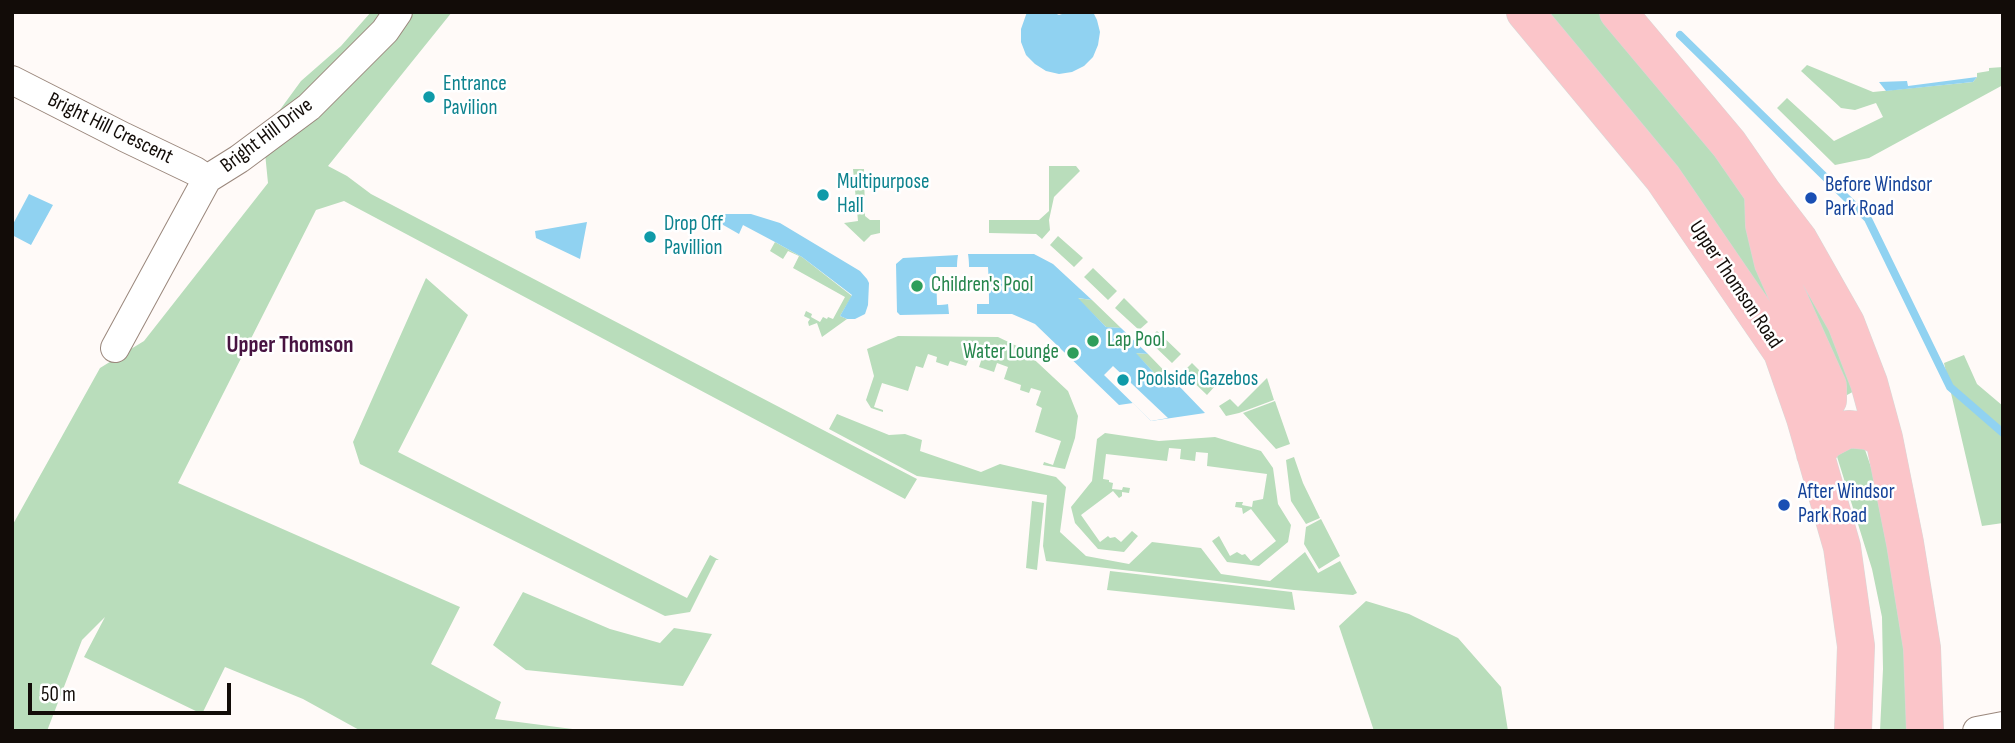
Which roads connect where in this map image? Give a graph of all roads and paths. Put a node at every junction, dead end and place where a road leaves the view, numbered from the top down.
1 (398, 12) edge
2 (1524, 12) edge
3 (1618, 12) edge
4 (12, 79) edge
5 (207, 179) junction
6 (1763, 193) junction
7 (115, 348) dead end
8 (1805, 418) junction
9 (1884, 438) junction
10 (1815, 454) junction
11 (2003, 726) edge
12 (1853, 731) edge
13 (1925, 731) edge
14 (1977, 731) edge

1 - 5 street, Bright Hill Drive
2 - 8 main road, Upper Thomson Road
3 - 6 main road
4 - 5 street, Bright Hill Crescent
5 - 7 street, Bright Hill Drive
6 - 8 main road
6 - 9 main road
8 - 10 main road, Upper Thomson Road
9 - 10 main road
9 - 13 main road
10 - 12 main road, Upper Thomson Road
11 - 14 street

